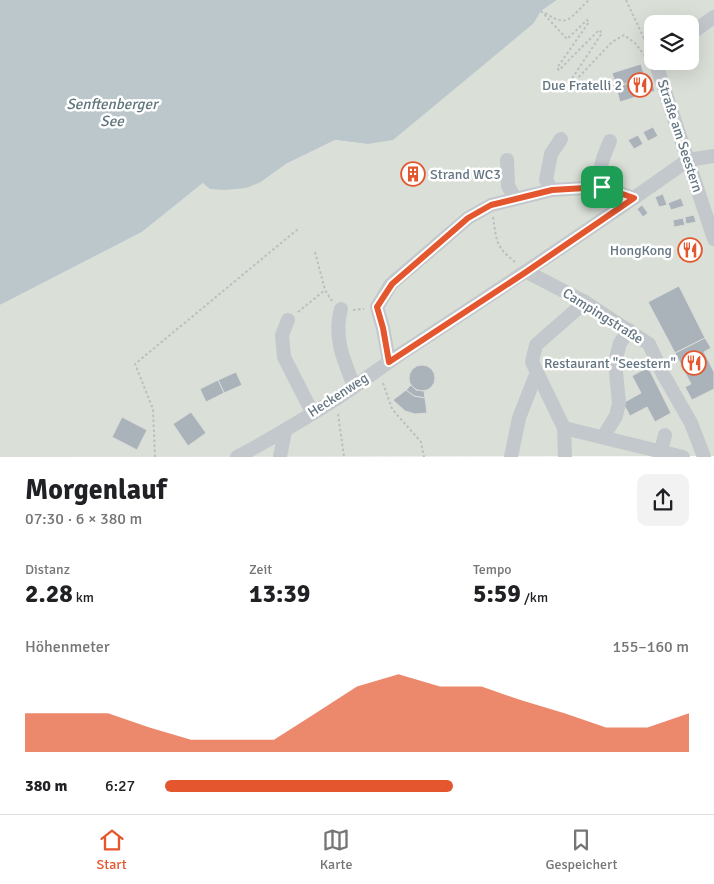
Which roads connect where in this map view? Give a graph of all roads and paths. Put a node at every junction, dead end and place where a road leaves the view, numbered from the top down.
1 (588, 0) edge
2 (626, 0) edge
3 (714, 17) edge
4 (699, 28) edge
5 (644, 38) edge
6 (644, 53) edge
7 (654, 70) edge
8 (561, 139) dead end
9 (610, 141) dead end
10 (714, 156) edge
11 (507, 160) dead end
12 (688, 160) junction
13 (602, 187) junction
14 (552, 190) junction
15 (515, 198) junction
16 (634, 198) junction
17 (491, 205) junction
18 (298, 229) dead end
19 (714, 239) edge
20 (315, 252) dead end
21 (526, 272) junction
22 (585, 302) junction
23 (341, 309) dead end
24 (288, 320) joint
25 (629, 330) junction
26 (383, 365) junction
27 (537, 372) junction
28 (354, 386) junction
29 (336, 399) junction
30 (312, 412) junction
31 (564, 428) junction
32 (285, 431) junction
33 (665, 435) dead end
34 (604, 437) junction
35 (656, 452) edge
36 (155, 456) edge
37 (238, 456) edge
38 (280, 456) edge
39 (344, 456) edge
40 (424, 456) edge
41 (512, 456) edge
42 (565, 456) edge
43 (683, 456) edge
44 (704, 456) edge

1 - 6 path
2 - 5 path
3 - 4 street
7 - 12 street, Straße am Seestern
8 - 14 street
9 - 13 street
10 - 12 street, Heckenweg
11 - 15 street
12 - 16 street, Heckenweg
12 - 19 street, Straße am Seestern
13 - 14 street
13 - 16 street
14 - 15 street
15 - 17 street
16 - 21 street, Heckenweg
17 - 21 path
17 - 26 street
18 - 36 path
20 - 24 path
21 - 22 street, Campingstraße
21 - 26 street, Heckenweg
22 - 25 street, Campingstraße
22 - 27 street
23 - 28 street
24 - 30 street
25 - 34 street
25 - 44 street, Campingstraße
26 - 28 street, Heckenweg
26 - 40 path
27 - 31 street
27 - 41 street
28 - 29 street, Heckenweg
29 - 30 street, Heckenweg
29 - 39 path
30 - 32 street, Heckenweg
31 - 34 street
31 - 42 street
32 - 37 street, Heckenweg
32 - 38 street
33 - 35 street
34 - 35 street
35 - 43 street

